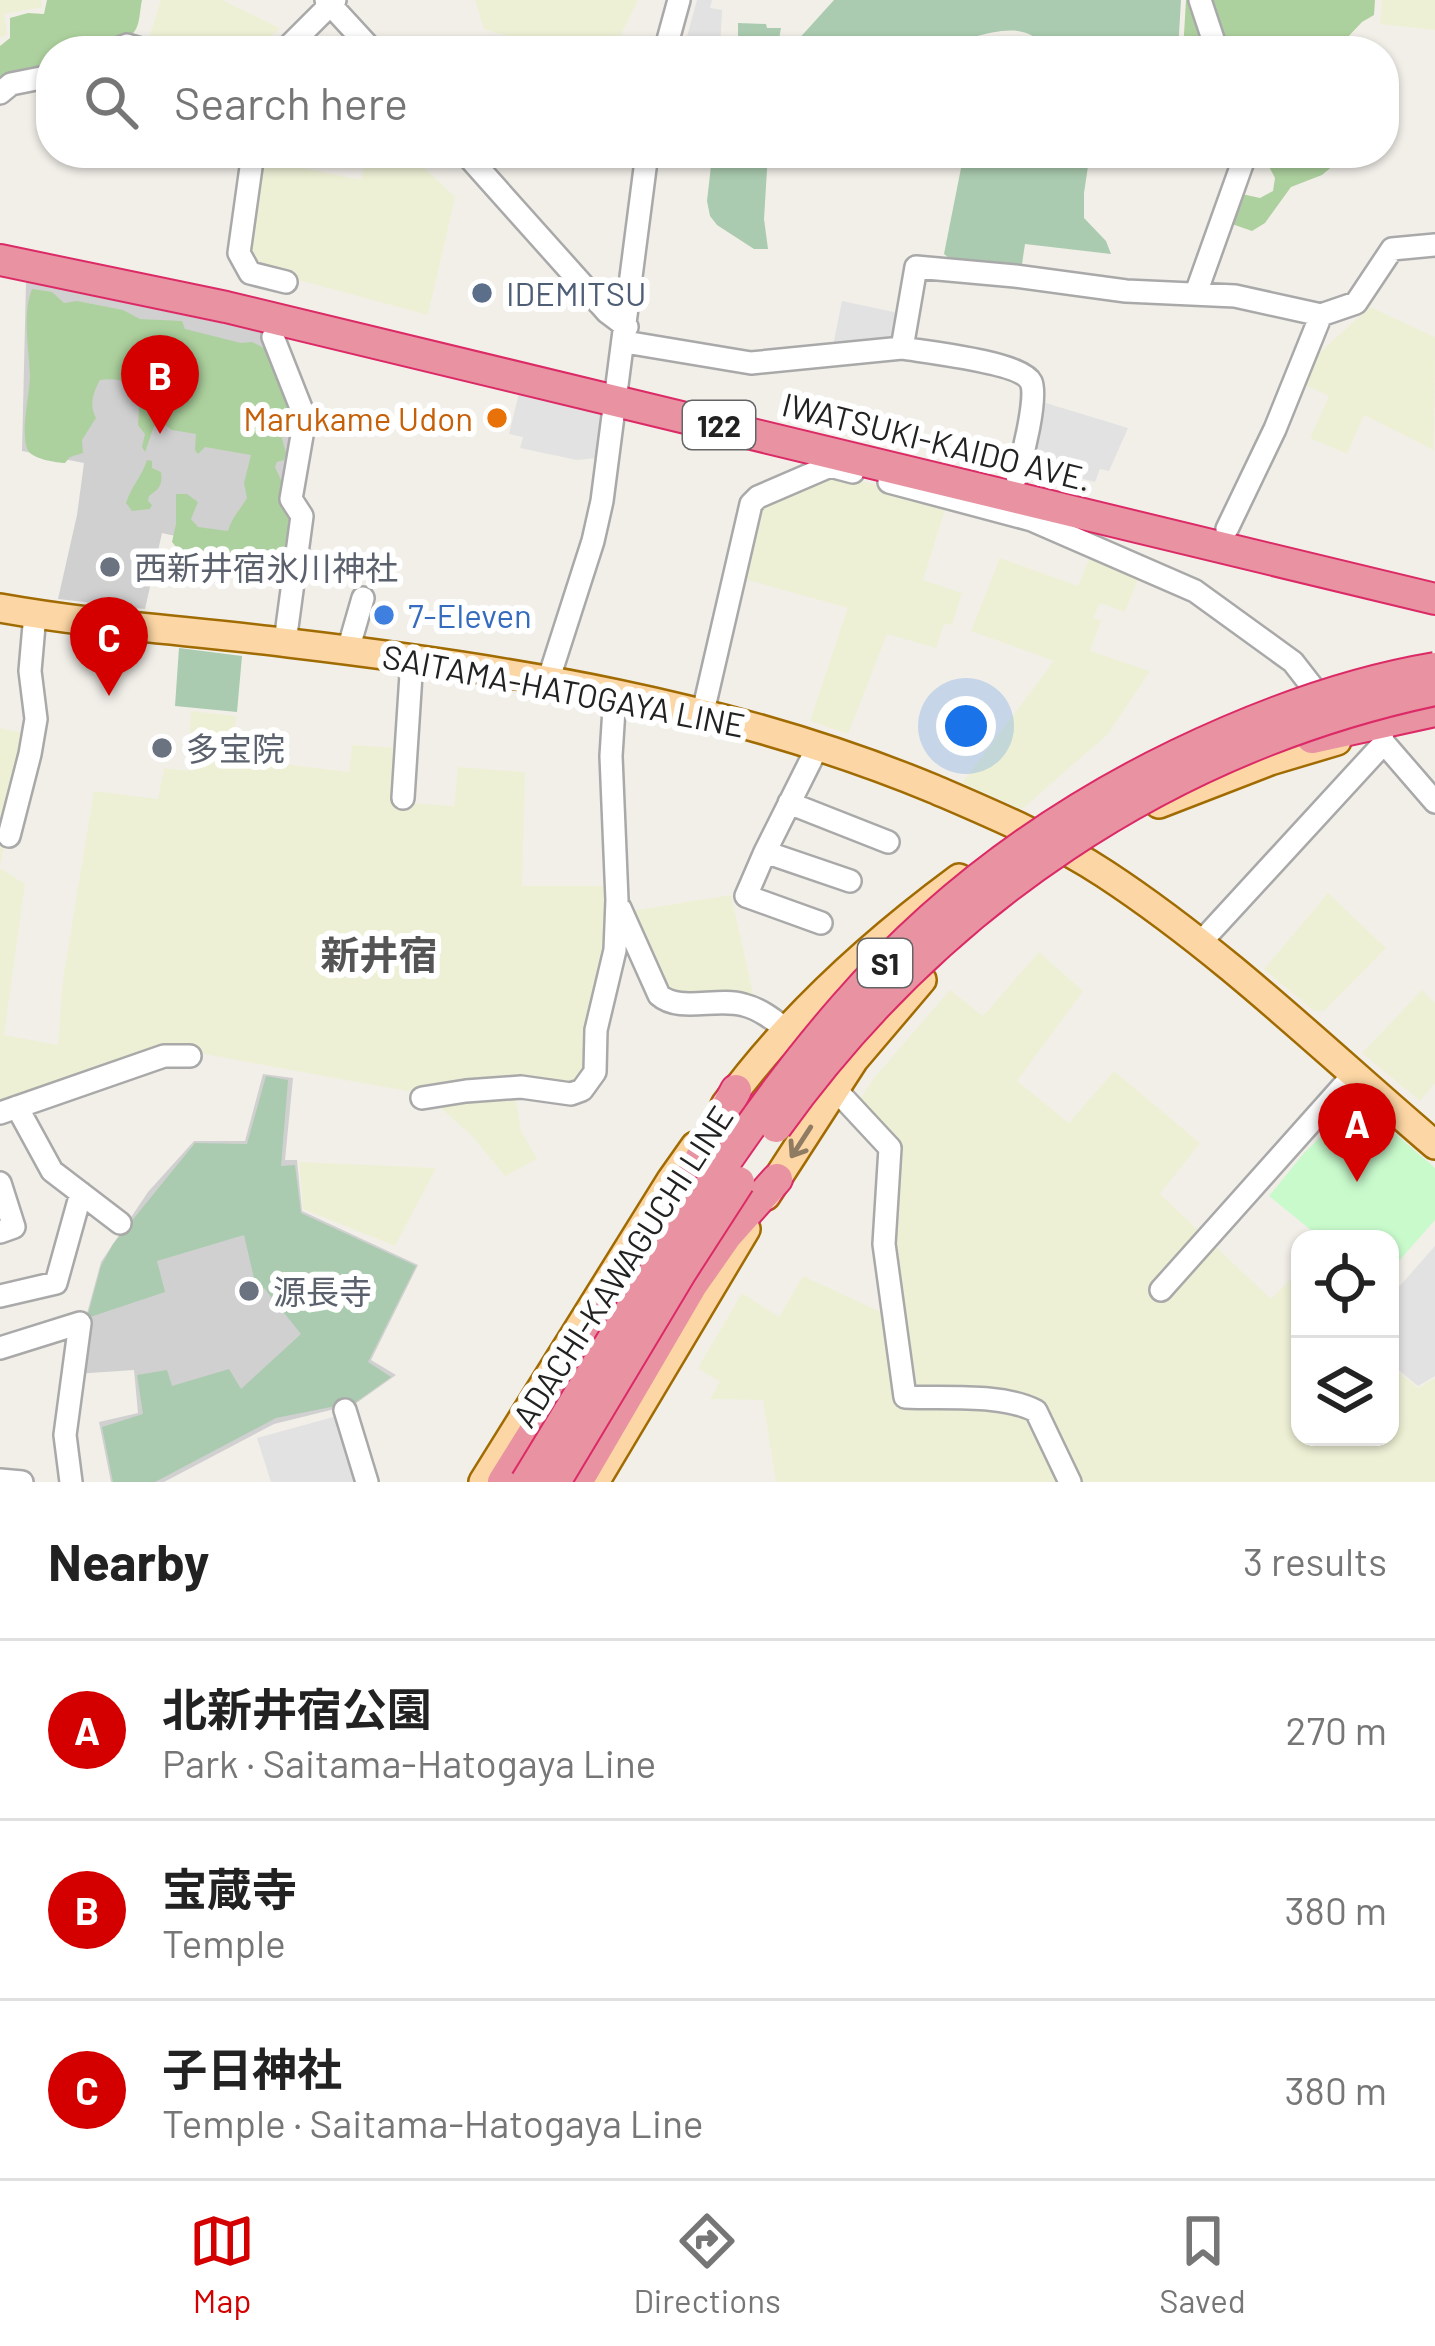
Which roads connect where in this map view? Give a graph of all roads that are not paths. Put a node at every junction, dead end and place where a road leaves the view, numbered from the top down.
1 (679, 0) edge
2 (1200, 0) edge
3 (331, 2) edge
4 (298, 36) edge
5 (360, 36) edge
6 (668, 36) edge
7 (1212, 36) edge
8 (36, 79) edge
9 (0, 93) edge
10 (251, 168) edge
11 (478, 168) edge
12 (645, 168) edge
13 (1241, 168) edge
14 (0, 242) edge
15 (1435, 245) edge
16 (0, 260) edge
17 (286, 282) dead end
18 (1196, 293) junction
19 (1321, 315) junction
20 (626, 334) junction
21 (273, 337) dead end
22 (902, 348) junction
23 (618, 392) junction
24 (832, 459) junction
25 (1017, 476) junction
26 (1035, 511) junction
27 (1227, 529) junction
28 (1435, 578) edge
29 (363, 598) dead end
30 (1435, 598) edge
31 (0, 608) edge
32 (35, 614) junction
33 (285, 642) junction
34 (348, 650) junction
35 (412, 659) junction
36 (1435, 662) edge
37 (548, 681) junction
38 (1314, 689) junction
39 (1435, 690) edge
40 (615, 693) junction
41 (703, 712) junction
42 (1435, 716) edge
43 (1382, 736) junction
44 (818, 746) junction
45 (403, 798) dead end
46 (1435, 802) edge
47 (789, 803) junction
48 (1122, 809) junction
49 (1022, 829) junction
50 (9, 836) dead end
51 (888, 842) dead end
52 (765, 852) junction
53 (1072, 854) junction
54 (850, 881) dead end
55 (617, 900) junction
56 (821, 923) dead end
57 (1201, 942) junction
58 (787, 1030) junction
59 (190, 1056) dead end
60 (1353, 1075) junction
61 (736, 1090) junction
62 (836, 1090) junction
63 (422, 1098) dead end
64 (8, 1110) edge
65 (1435, 1145) edge
66 (777, 1179) junction
67 (0, 1183) edge
68 (81, 1193) junction
69 (120, 1223) dead end
70 (0, 1232) edge
71 (1161, 1291) dead end
72 (0, 1297) edge
73 (0, 1346) edge
74 (345, 1410) dead end
75 (71, 1482) edge
76 (368, 1482) edge
77 (483, 1482) edge
78 (503, 1482) edge
79 (526, 1482) edge
80 (555, 1482) edge
81 (577, 1482) edge
82 (595, 1482) edge
83 (1070, 1482) edge

1 - 6 street
2 - 7 street
3 - 4 street
3 - 5 street
8 - 9 street
10 - 17 street
11 - 20 street
12 - 20 street
13 - 18 street
14 - 23 highway, IWATSUKI-KAIDO AVE. / 122
15 - 19 street
16 - 23 highway, IWATSUKI-KAIDO AVE. / 122
18 - 19 street
18 - 22 street
19 - 27 street
20 - 22 street
20 - 23 street
21 - 33 street
22 - 25 street
23 - 24 highway, IWATSUKI-KAIDO AVE. / 122
23 - 25 highway, IWATSUKI-KAIDO AVE. / 122
23 - 37 street
24 - 26 highway, IWATSUKI-KAIDO AVE. / 122
24 - 41 street
25 - 27 highway, IWATSUKI-KAIDO AVE. / 122
26 - 30 highway, IWATSUKI-KAIDO AVE. / 122
26 - 38 street
27 - 28 highway, IWATSUKI-KAIDO AVE. / 122
29 - 34 street
31 - 32 main road, SAITAMA-HATOGAYA LINE
32 - 33 main road, SAITAMA-HATOGAYA LINE
32 - 50 street
33 - 34 main road, SAITAMA-HATOGAYA LINE
34 - 35 main road, SAITAMA-HATOGAYA LINE
35 - 37 main road, SAITAMA-HATOGAYA LINE
35 - 45 street
36 - 38 main road, ADACHI-KAWAGUCHI LINE
36 - 79 highway, S1, bridge
37 - 40 main road, SAITAMA-HATOGAYA LINE
38 - 49 main road, ADACHI-KAWAGUCHI LINE
39 - 48 highway, S1, bridge
40 - 41 main road, SAITAMA-HATOGAYA LINE
40 - 55 street
41 - 44 main road, SAITAMA-HATOGAYA LINE
42 - 43 main road
42 - 48 highway, bridge
43 - 46 street
43 - 53 main road
43 - 57 street
44 - 47 street
44 - 49 main road, SAITAMA-HATOGAYA LINE
47 - 51 street
47 - 52 street
48 - 80 highway, S1, bridge
49 - 53 main road, SAITAMA-HATOGAYA LINE
49 - 58 main road, ADACHI-KAWAGUCHI LINE
52 - 54 street
52 - 56 street
53 - 57 main road, SAITAMA-HATOGAYA LINE
53 - 62 main road
55 - 58 street
55 - 63 street
57 - 60 main road, SAITAMA-HATOGAYA LINE
58 - 61 main road, ADACHI-KAWAGUCHI LINE
59 - 64 street
60 - 65 main road, SAITAMA-HATOGAYA LINE
60 - 71 street
61 - 77 main road, ADACHI-KAWAGUCHI LINE
61 - 78 highway
62 -> 66 main road
62 - 83 street
64 - 68 street
66 - 81 highway
66 - 82 main road
67 - 70 street
68 - 69 street
68 - 72 street
73 - 75 street
74 - 76 street

